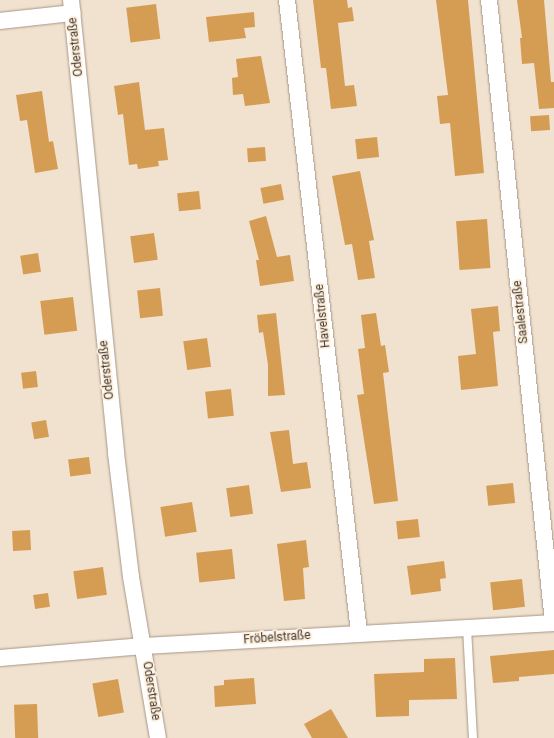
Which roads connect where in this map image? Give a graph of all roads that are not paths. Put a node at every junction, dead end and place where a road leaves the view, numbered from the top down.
1 (287, 0) edge
2 (490, 0) edge
3 (72, 7) edge
4 (0, 21) edge
5 (553, 623) edge
6 (467, 628) junction
7 (359, 633) junction
8 (144, 646) junction
9 (0, 658) edge
10 (158, 738) edge
11 (473, 738) edge

1 - 7 street, Havelstraße
2 - 5 street, Saalestraße
3 - 4 street
3 - 8 street, Oderstraße
5 - 6 street, Fröbelstraße
6 - 7 street, Fröbelstraße
6 - 11 lane
7 - 8 street, Fröbelstraße
8 - 9 street, Fröbelstraße
8 - 10 street, Oderstraße

